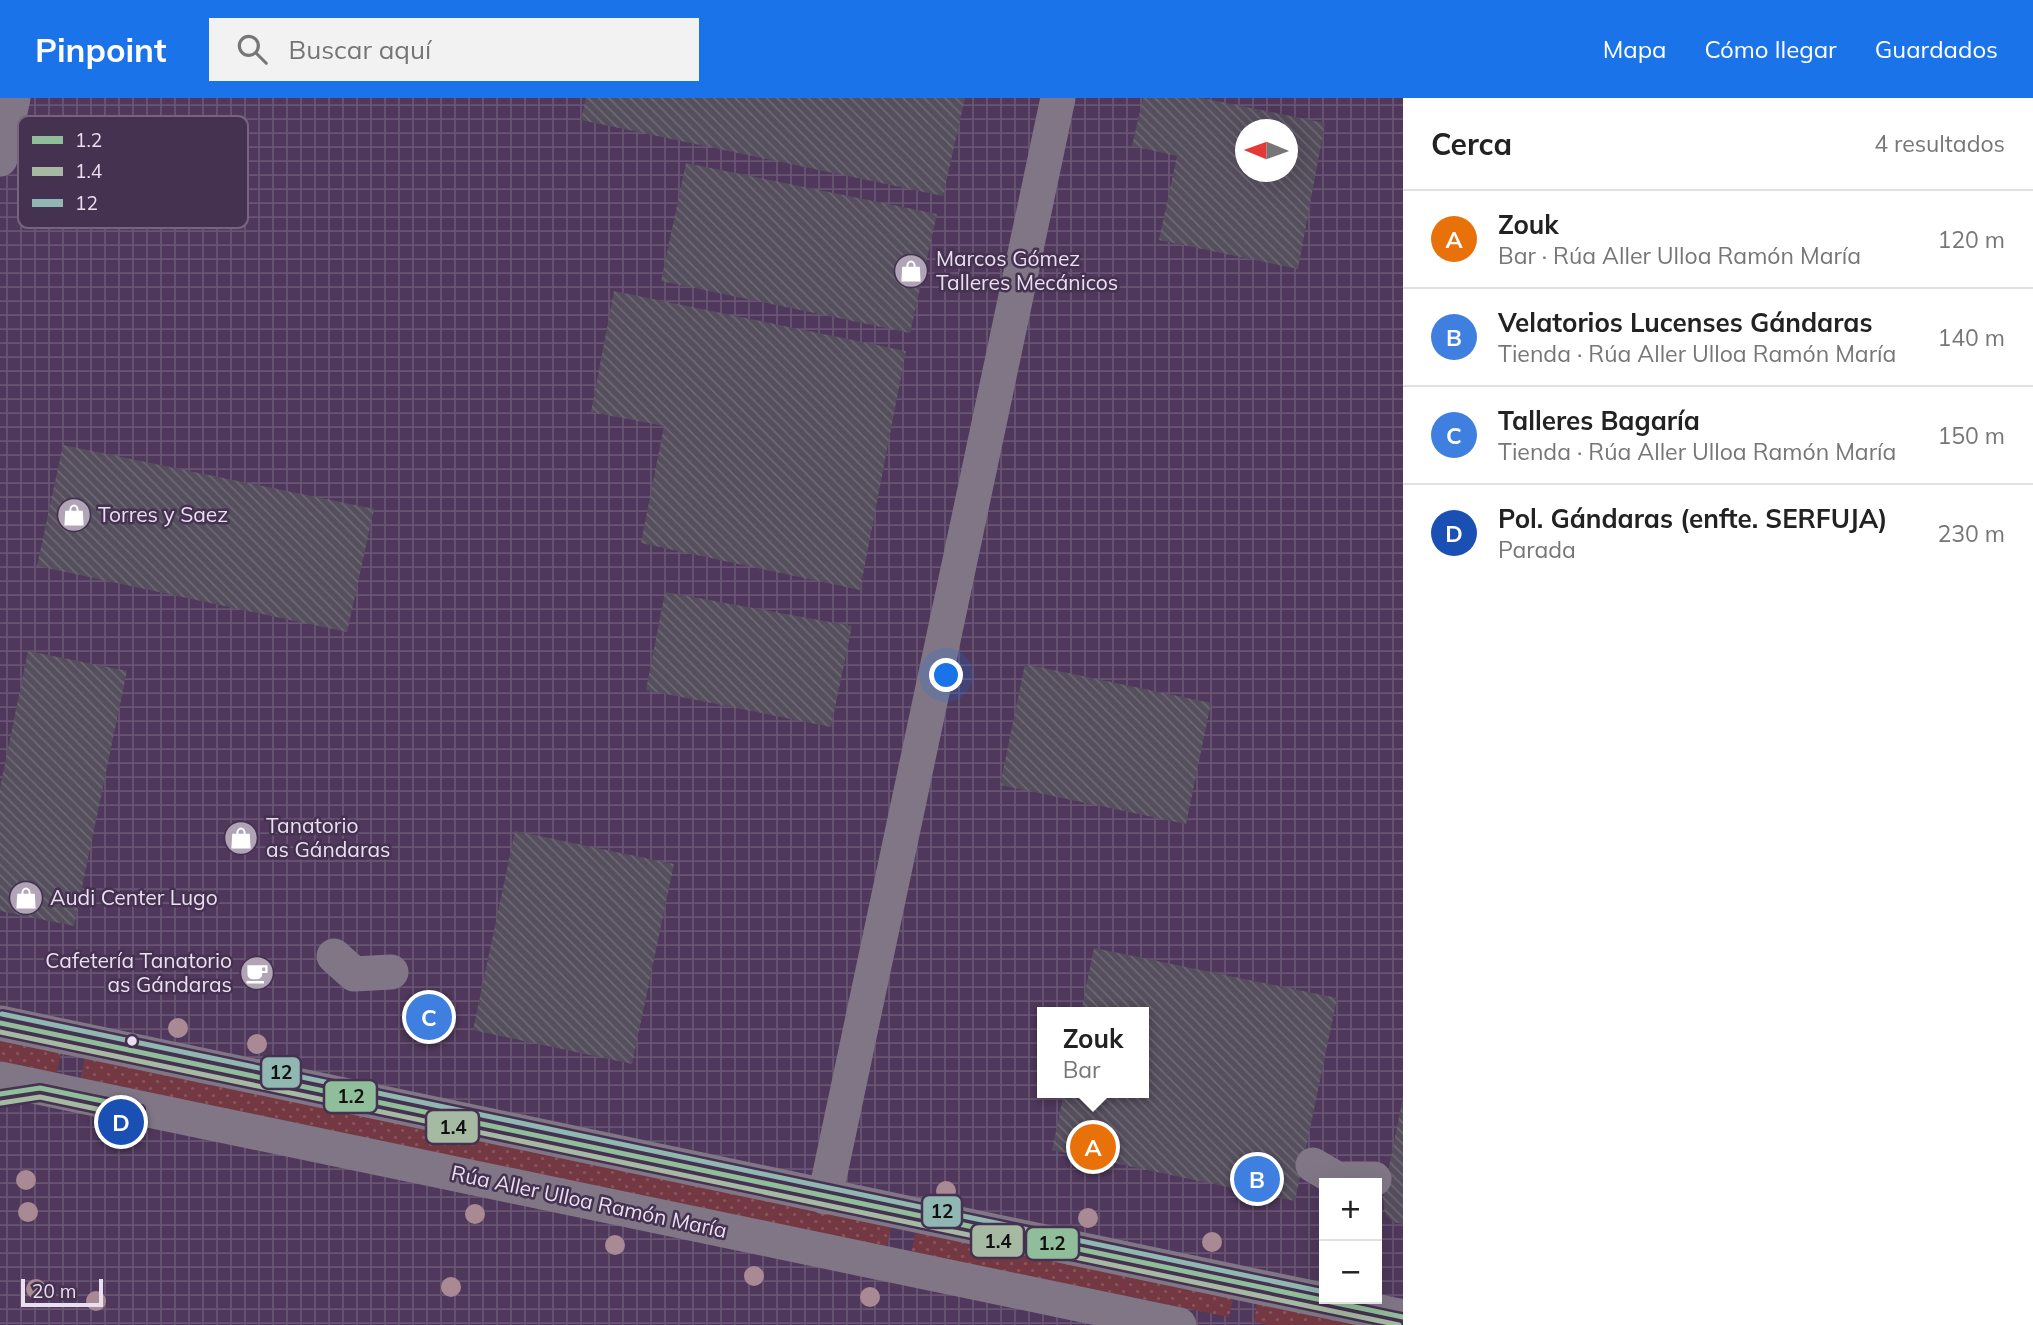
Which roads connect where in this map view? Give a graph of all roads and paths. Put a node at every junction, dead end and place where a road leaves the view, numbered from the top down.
1 (13, 98) edge
2 (1058, 98) edge
3 (0, 159) edge
4 (334, 956) dead end
5 (391, 972) dead end
6 (0, 1023) edge
7 (0, 1079) edge
8 (40, 1088) junction
9 (0, 1094) edge
10 (1314, 1164) dead end
11 (1334, 1178) edge
12 (825, 1197) junction
13 (1403, 1317) edge
14 (1179, 1325) edge

1 - 3 street
2 - 12 street
4 - 5 street
6 - 12 street
7 - 8 street, Rúa Aller Ulloa Ramón María
8 - 9 street
8 - 14 street, Rúa Aller Ulloa Ramón María
10 - 11 street
12 - 13 street

